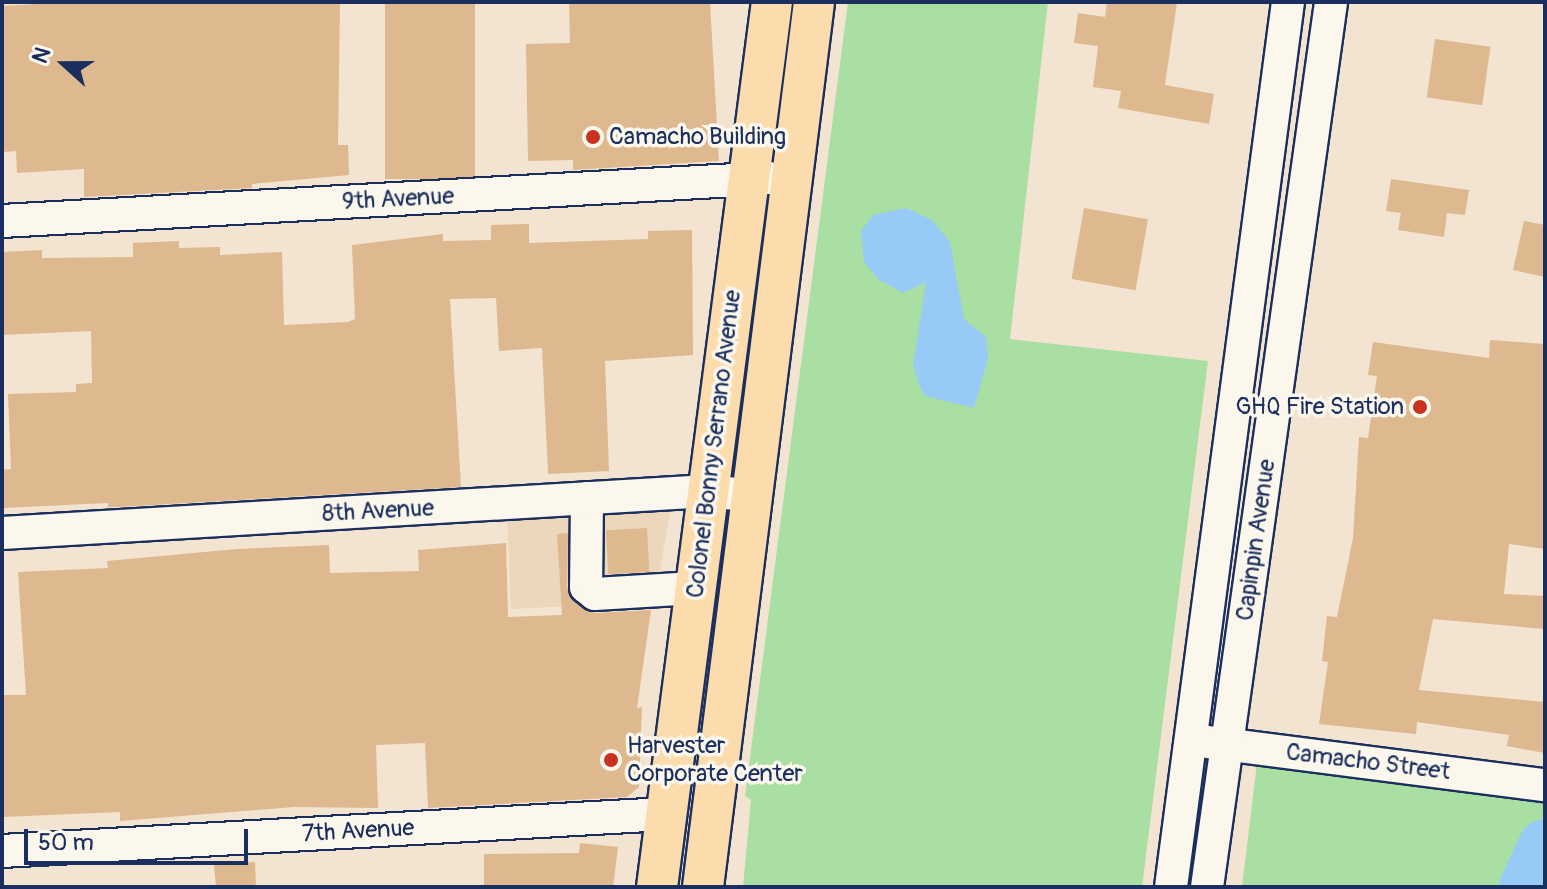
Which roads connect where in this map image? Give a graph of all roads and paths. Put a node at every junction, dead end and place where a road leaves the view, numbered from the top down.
1 (772, 2) edge
2 (814, 2) edge
3 (1288, 2) edge
4 (1331, 2) edge
5 (793, 177) junction
6 (749, 179) junction
7 (2, 221) edge
8 (708, 491) junction
9 (755, 496) junction
10 (587, 498) junction
11 (2, 533) edge
12 (695, 588) junction
13 (1191, 740) junction
14 (1227, 744) junction
15 (1545, 785) edge
16 (665, 814) junction
17 (2, 851) edge
18 (657, 887) edge
19 (703, 887) edge
20 (1171, 887) edge
21 (1207, 887) edge

1 - 6 main road, Colonel Bonny Serrano Avenue
2 - 5 main road, Colonel Bonny Serrano Avenue
3 - 13 street, Capinpin Avenue
4 - 14 street, Capinpin Avenue
5 - 6 street, 9th Avenue
5 - 9 main road, Colonel Bonny Serrano Avenue
6 - 7 street, 9th Avenue
6 - 8 main road, Colonel Bonny Serrano Avenue
8 - 9 street, 8th Avenue
8 - 10 street, 8th Avenue
8 - 12 main road, Colonel Bonny Serrano Avenue
9 - 19 main road, Colonel Bonny Serrano Avenue
10 - 11 street, 8th Avenue
10 - 12 street
12 - 16 main road, Colonel Bonny Serrano Avenue
13 - 14 street, Camacho Street
13 - 20 street, Capinpin Avenue
14 - 15 street, Camacho Street
14 - 21 street, Capinpin Avenue
16 - 17 street, 7th Avenue
16 - 18 main road, Colonel Bonny Serrano Avenue

